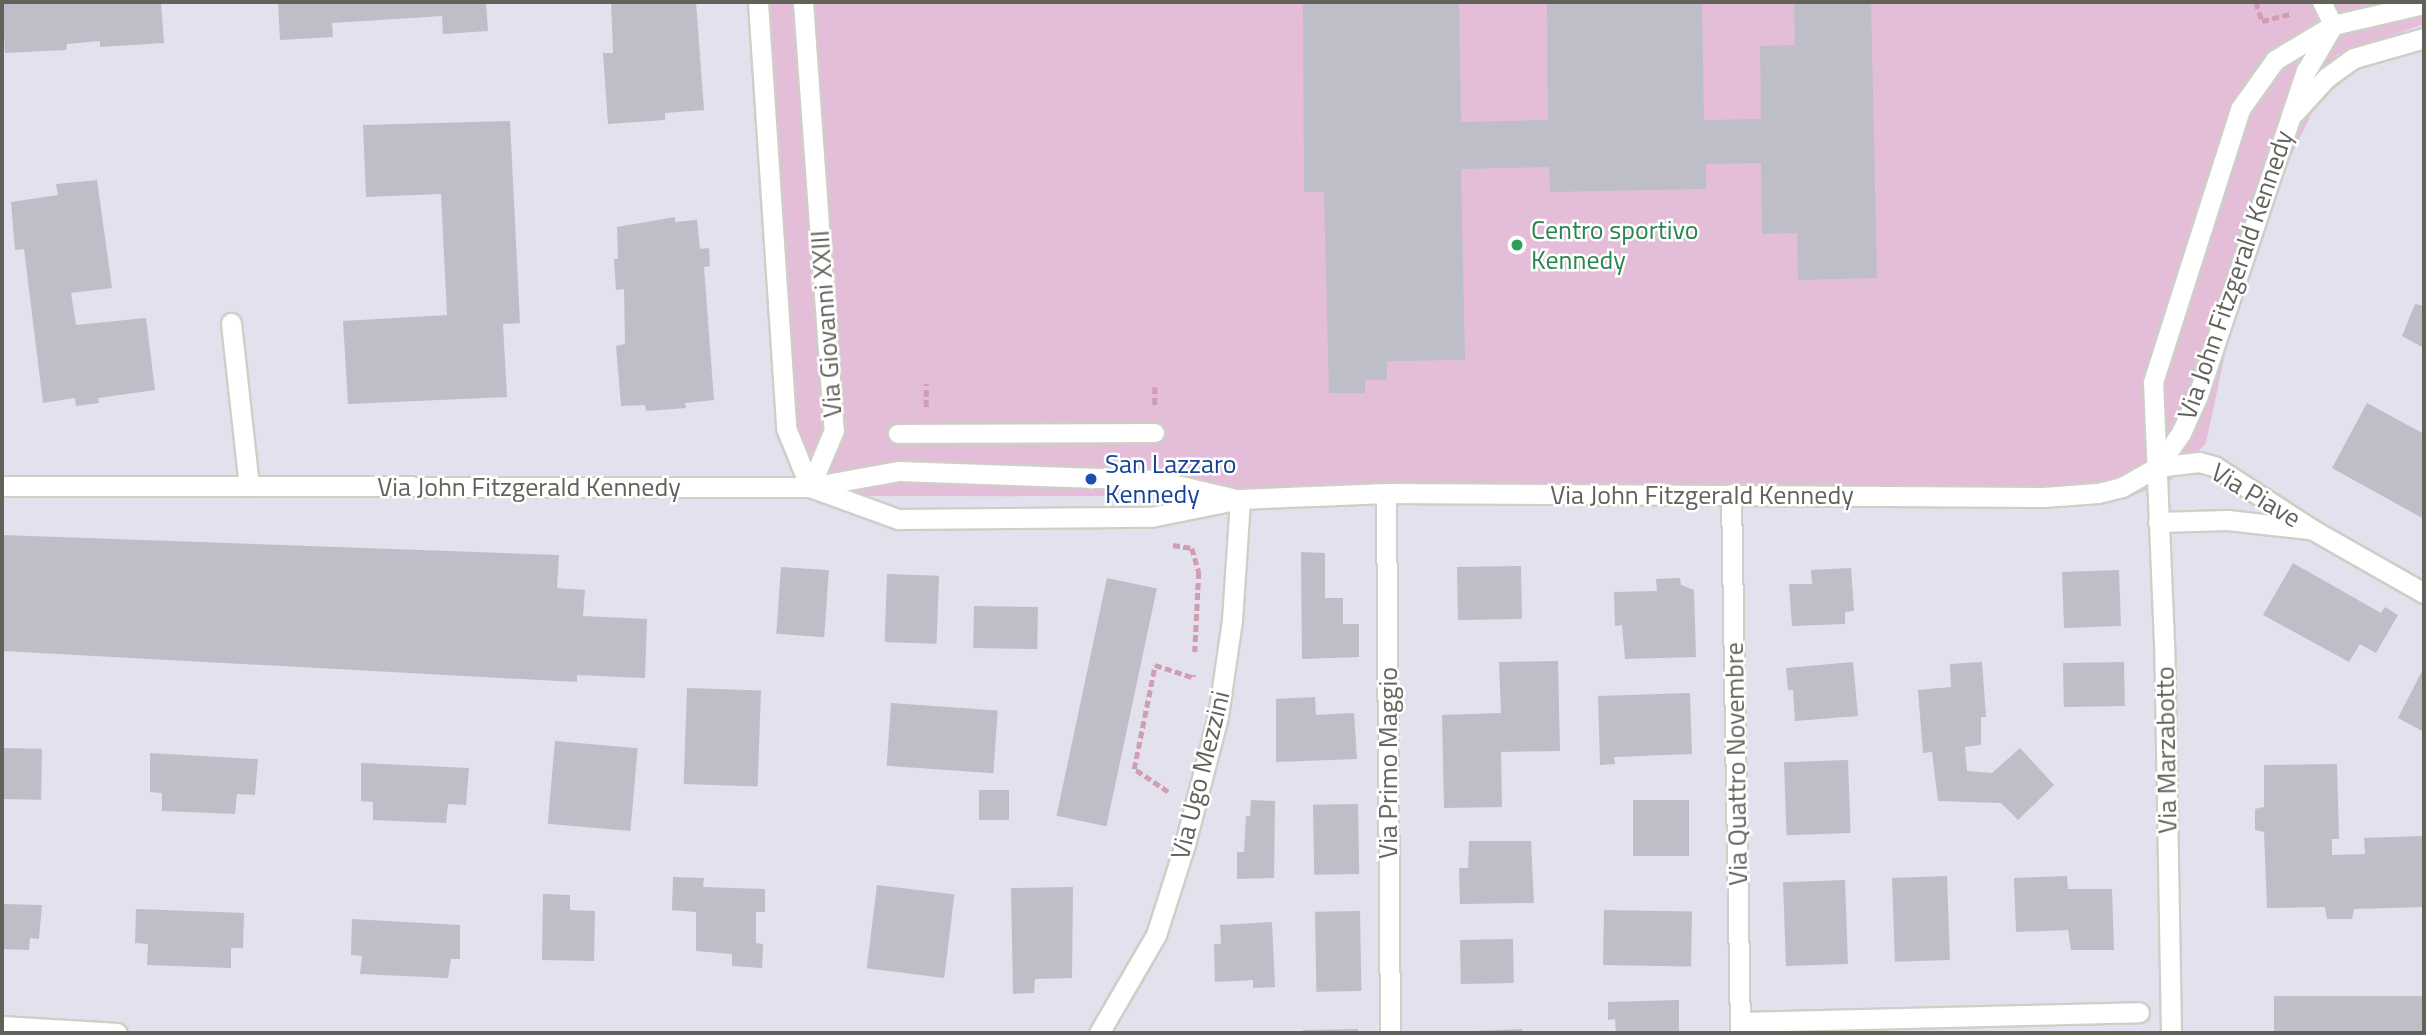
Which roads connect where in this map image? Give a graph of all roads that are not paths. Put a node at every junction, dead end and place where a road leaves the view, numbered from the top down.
1 (758, 2) edge
2 (803, 2) edge
3 (2322, 2) edge
4 (2424, 4) edge
5 (2333, 25) junction
6 (2424, 38) edge
7 (2290, 117) junction
8 (231, 323) dead end
9 (1155, 433) road end
10 (898, 434) dead end
11 (2157, 467) junction
12 (2, 486) edge
13 (249, 486) junction
14 (810, 487) junction
15 (1386, 494) junction
16 (1731, 494) junction
17 (1240, 499) junction
18 (2158, 522) junction
19 (2312, 530) junction
20 (2424, 593) edge
21 (2139, 1012) dead end
22 (2, 1027) edge
23 (1740, 1028) edge
24 (117, 1033) edge
25 (1099, 1033) edge
26 (1390, 1033) edge
27 (2172, 1033) edge

1 - 14 street, Via Giovanni XXIII
2 - 14 street, Via Giovanni XXIII
3 - 5 lane
4 - 5 street, Via John Fitzgerald Kennedy
5 - 7 street, Via John Fitzgerald Kennedy
5 - 11 street, Via John Fitzgerald Kennedy
6 - 7 street, Via John Fitzgerald Kennedy
7 - 11 street, Via John Fitzgerald Kennedy
8 - 13 street
9 - 10 lane
11 - 16 street, Via John Fitzgerald Kennedy
11 - 18 street, Via Marzabotto
11 - 19 street, Via Piave
12 - 13 street, Via John Fitzgerald Kennedy
13 - 14 street, Via John Fitzgerald Kennedy
14 - 17 street, Via John Fitzgerald Kennedy
14 - 17 street, Via John Fitzgerald Kennedy
15 - 16 street, Via John Fitzgerald Kennedy
15 - 17 street, Via John Fitzgerald Kennedy
15 - 26 street, Via Primo Maggio
16 - 23 street, Via Quattro Novembre
17 - 25 street, Via Ugo Mezzini
18 - 19 street, Via Piave
18 - 27 street, Via Marzabotto
19 - 20 street, Via Piave
21 - 23 street
22 - 24 street

